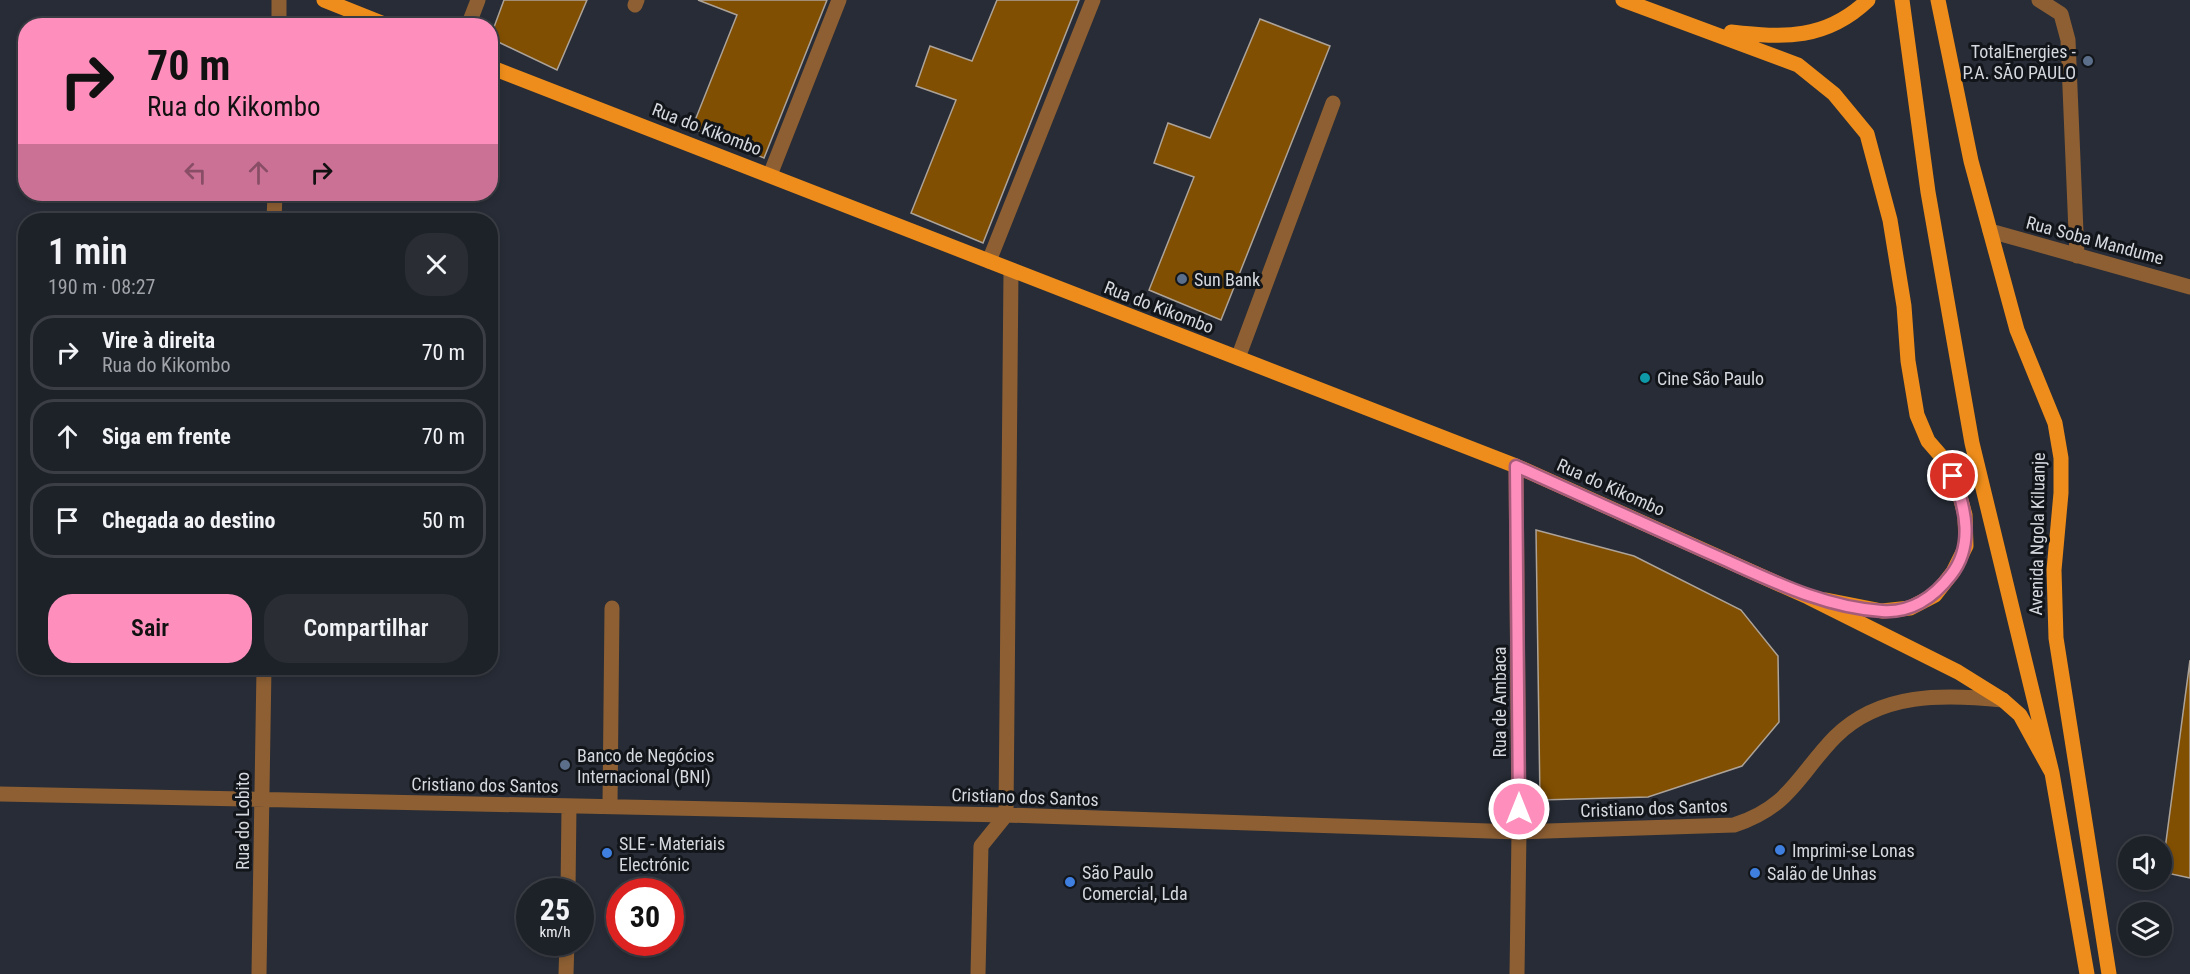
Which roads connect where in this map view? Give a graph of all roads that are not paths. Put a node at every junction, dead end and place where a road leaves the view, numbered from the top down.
1 (279, 0) edge
2 (324, 0) edge
3 (478, 0) edge
4 (839, 0) edge
5 (1093, 0) edge
6 (1623, 0) edge
7 (1868, 0) edge
8 (1902, 0) edge
9 (1938, 0) edge
10 (2039, 0) edge
11 (279, 18) edge
12 (369, 18) edge
13 (471, 18) edge
14 (1711, 31) junction
15 (498, 70) edge
16 (1332, 103) dead end
17 (770, 175) junction
18 (1990, 231) junction
19 (2077, 255) junction
20 (989, 261) junction
21 (1011, 270) junction
22 (2190, 287) edge
23 (1238, 358) junction
24 (1516, 466) junction
25 (1808, 597) junction
26 (612, 608) dead end
27 (264, 675) edge
28 (2002, 700) junction
29 (2052, 773) junction
30 (0, 794) edge
31 (261, 800) junction
32 (569, 806) junction
33 (610, 806) junction
34 (1006, 815) junction
35 (1519, 832) junction
36 (568, 878) edge
37 (567, 956) edge
38 (260, 974) edge
39 (566, 974) edge
40 (978, 974) edge
41 (1517, 974) edge
42 (2087, 974) edge
43 (2109, 974) edge

1 - 11 street
2 - 12 main road
3 - 13 street
4 - 17 street
5 - 20 street
6 - 14 main road
7 - 14 main road
8 - 29 main road, Avenida Ngola Kiluanje
9 - 18 main road, Avenida Ngola Kiluanje
10 - 19 street
14 - 25 main road
15 - 17 main road, Rua do Kikombo
16 - 23 street
17 - 20 main road, Rua do Kikombo
18 - 19 street, Rua Soba Mandume
18 - 43 main road, Avenida Ngola Kiluanje
19 - 22 street, Rua Soba Mandume
20 - 21 main road, Rua do Kikombo
21 - 23 main road, Rua do Kikombo
21 - 34 street
23 - 24 main road, Rua do Kikombo
24 - 25 main road, Rua do Kikombo
24 - 35 street, Rua de Ambaca
25 - 28 main road
26 - 33 street
27 - 31 street, Rua do Lobito
28 - 29 main road
28 - 35 street, Cristiano dos Santos
29 - 42 main road, Avenida Ngola Kiluanje
30 - 31 street, Cristiano dos Santos
31 - 32 street, Cristiano dos Santos
31 - 38 street, Rua do Lobito
32 - 33 street, Cristiano dos Santos
32 - 36 street
33 - 34 street, Cristiano dos Santos
34 - 35 street, Cristiano dos Santos
34 - 40 street
35 - 41 street, Rua de Ambaca
37 - 39 street

